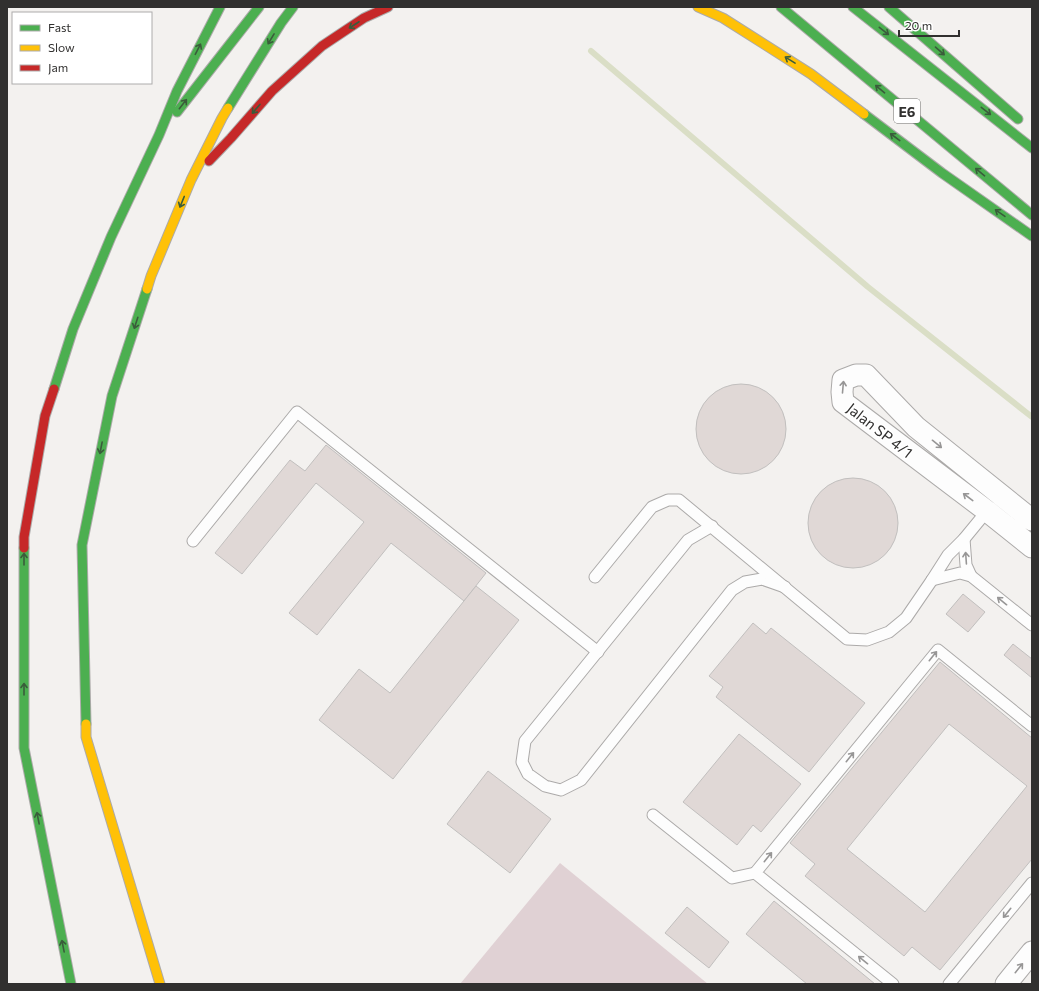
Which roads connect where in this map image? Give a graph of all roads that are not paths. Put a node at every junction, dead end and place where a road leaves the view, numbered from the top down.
1 (220, 7) edge
2 (259, 7) edge
3 (293, 7) edge
4 (388, 7) edge
5 (698, 7) edge
6 (781, 7) edge
7 (853, 7) edge
8 (889, 7) edge
9 (1026, 126) dead end
10 (159, 135) junction
11 (1032, 148) edge
12 (191, 180) junction
13 (1032, 215) edge
14 (1032, 236) edge
15 (987, 511) junction
16 (1032, 520) edge
17 (712, 526) junction
18 (964, 539) junction
19 (193, 541) dead end
20 (1032, 547) edge
21 (971, 576) junction
22 (595, 577) dead end
23 (932, 580) junction
24 (785, 587) junction
25 (1032, 625) edge
26 (598, 652) junction
27 (1032, 726) edge
28 (653, 815) dead end
29 (756, 873) junction
30 (1032, 883) edge
31 (1032, 952) edge
32 (71, 984) edge
33 (160, 984) edge
34 (893, 984) edge
35 (949, 984) edge
36 (1006, 984) edge

10 -> 1 highway
10 -> 2 highway
3 -> 12 highway
4 -> 12 highway
14 -> 5 highway
13 -> 6 highway, E6
7 -> 11 highway
8 -> 9 highway
32 -> 10 highway
12 -> 33 highway
15 -> 16 street, Jalan SP 4/1
15 - 18 lane
15 - 20 street, Jalan SP 4/1
17 - 22 lane
17 - 24 lane
17 - 26 lane
21 -> 18 lane
18 - 23 lane
19 - 26 lane
21 - 23 lane
25 -> 21 lane
23 - 24 lane
24 - 26 lane
29 -> 27 lane
28 - 29 lane
34 -> 29 lane
30 -> 35 lane
36 -> 31 street

